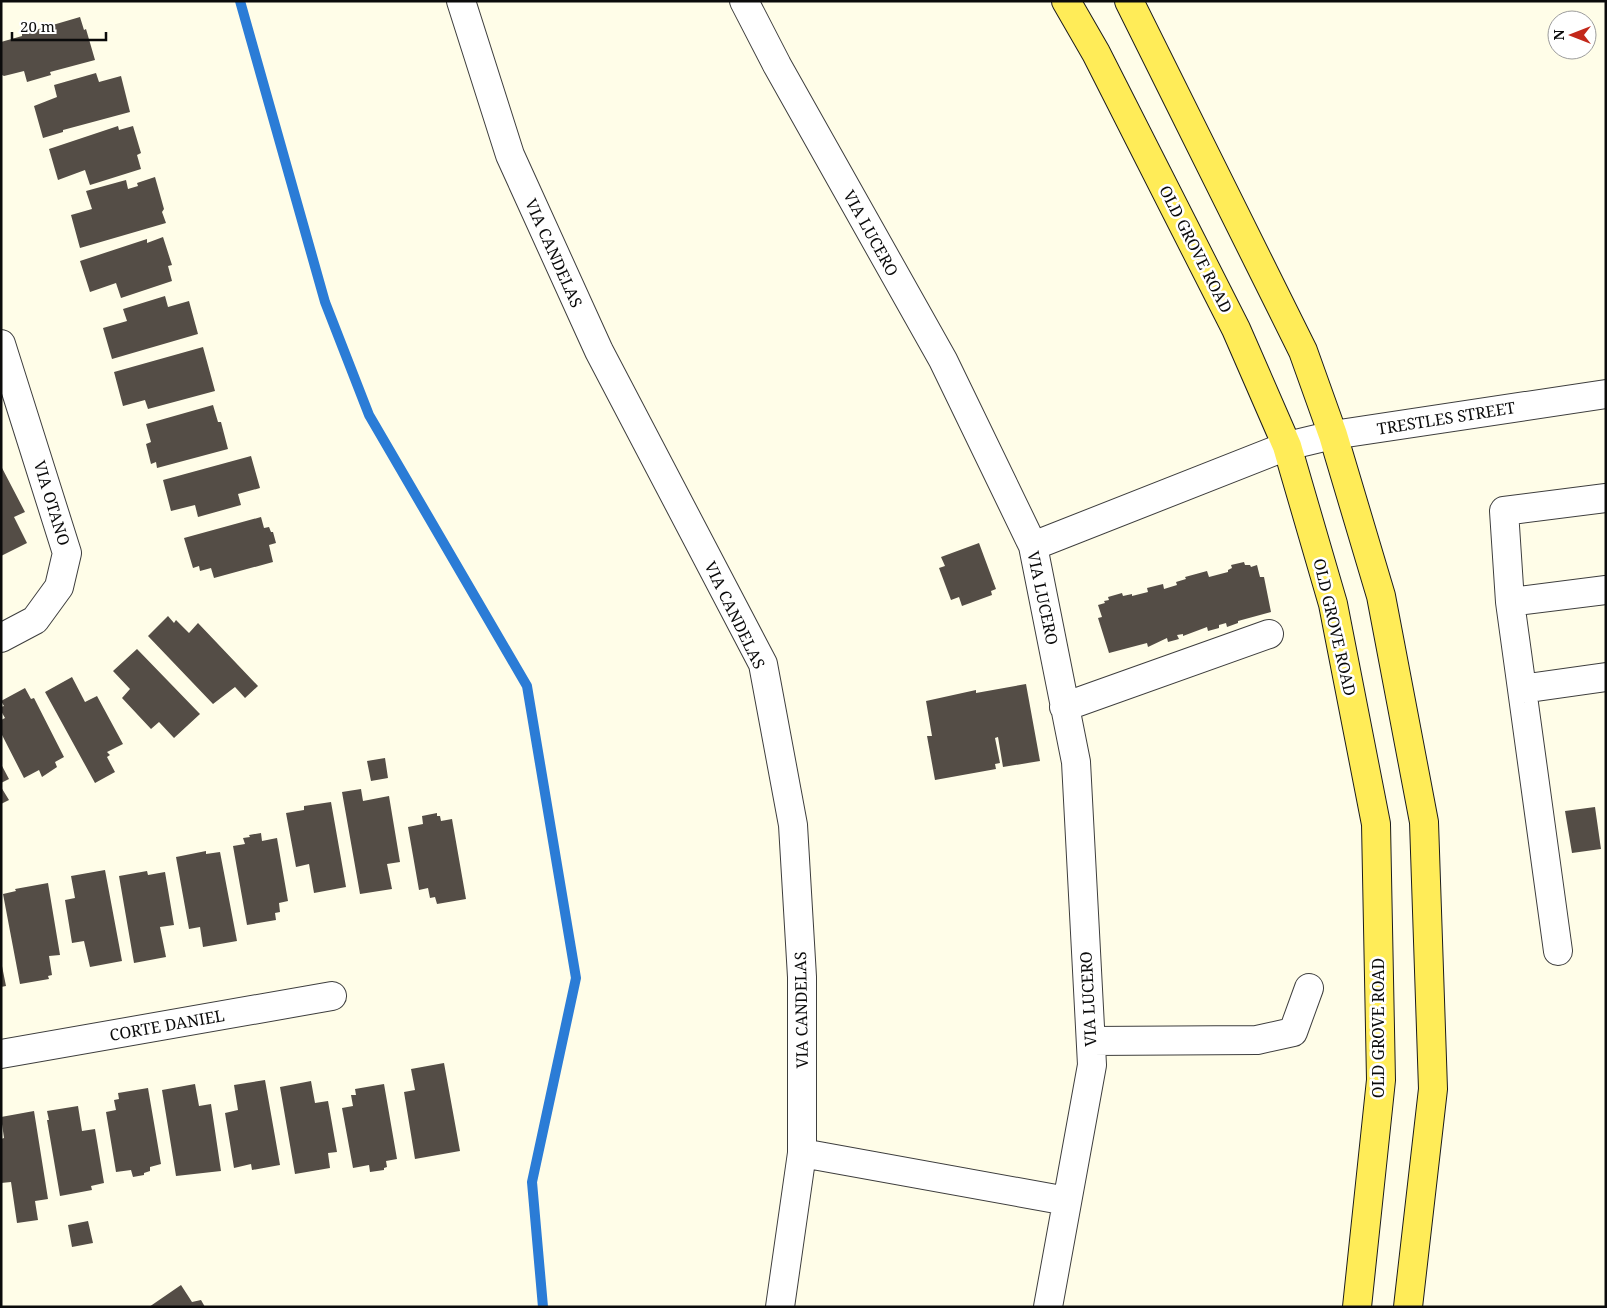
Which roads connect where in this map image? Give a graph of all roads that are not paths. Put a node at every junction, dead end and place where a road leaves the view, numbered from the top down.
1 (461, 1) edge
2 (744, 1) edge
3 (1066, 1) edge
4 (1130, 1) edge
5 (1, 344) edge
6 (1606, 394) edge
7 (1333, 435) junction
8 (1287, 446) junction
9 (1606, 498) edge
10 (1033, 546) junction
11 (1606, 590) edge
12 (1510, 602) junction
13 (1268, 634) dead end
14 (1, 638) edge
15 (1606, 678) edge
16 (1522, 689) junction
17 (1064, 707) junction
18 (1558, 951) dead end
19 (1309, 988) dead end
20 (332, 996) dead end
21 (1091, 1041) junction
22 (1, 1054) edge
23 (802, 1153) junction
24 (1067, 1201) junction
25 (780, 1307) edge
26 (1048, 1307) edge
27 (1357, 1307) edge
28 (1408, 1307) edge

1 - 23 street, VIA CANDELAS
2 - 10 street, VIA LUCERO
3 - 8 main road, OLD GROVE ROAD
4 - 7 main road
5 - 14 street, VIA OTANO
6 - 7 street, TRESTLES STREET
7 - 8 street, TRESTLES STREET
7 - 28 main road
8 - 10 street, TRESTLES STREET
8 - 27 main road, OLD GROVE ROAD
9 - 12 street
10 - 17 street, VIA LUCERO
11 - 12 street
12 - 16 street
13 - 17 street
15 - 16 street
16 - 18 street
17 - 21 street, VIA LUCERO
19 - 21 street
20 - 22 street, CORTE DANIEL
21 - 24 street, VIA LUCERO
23 - 24 street
23 - 25 street, VIA CANDELAS
24 - 26 street, VIA LUCERO

